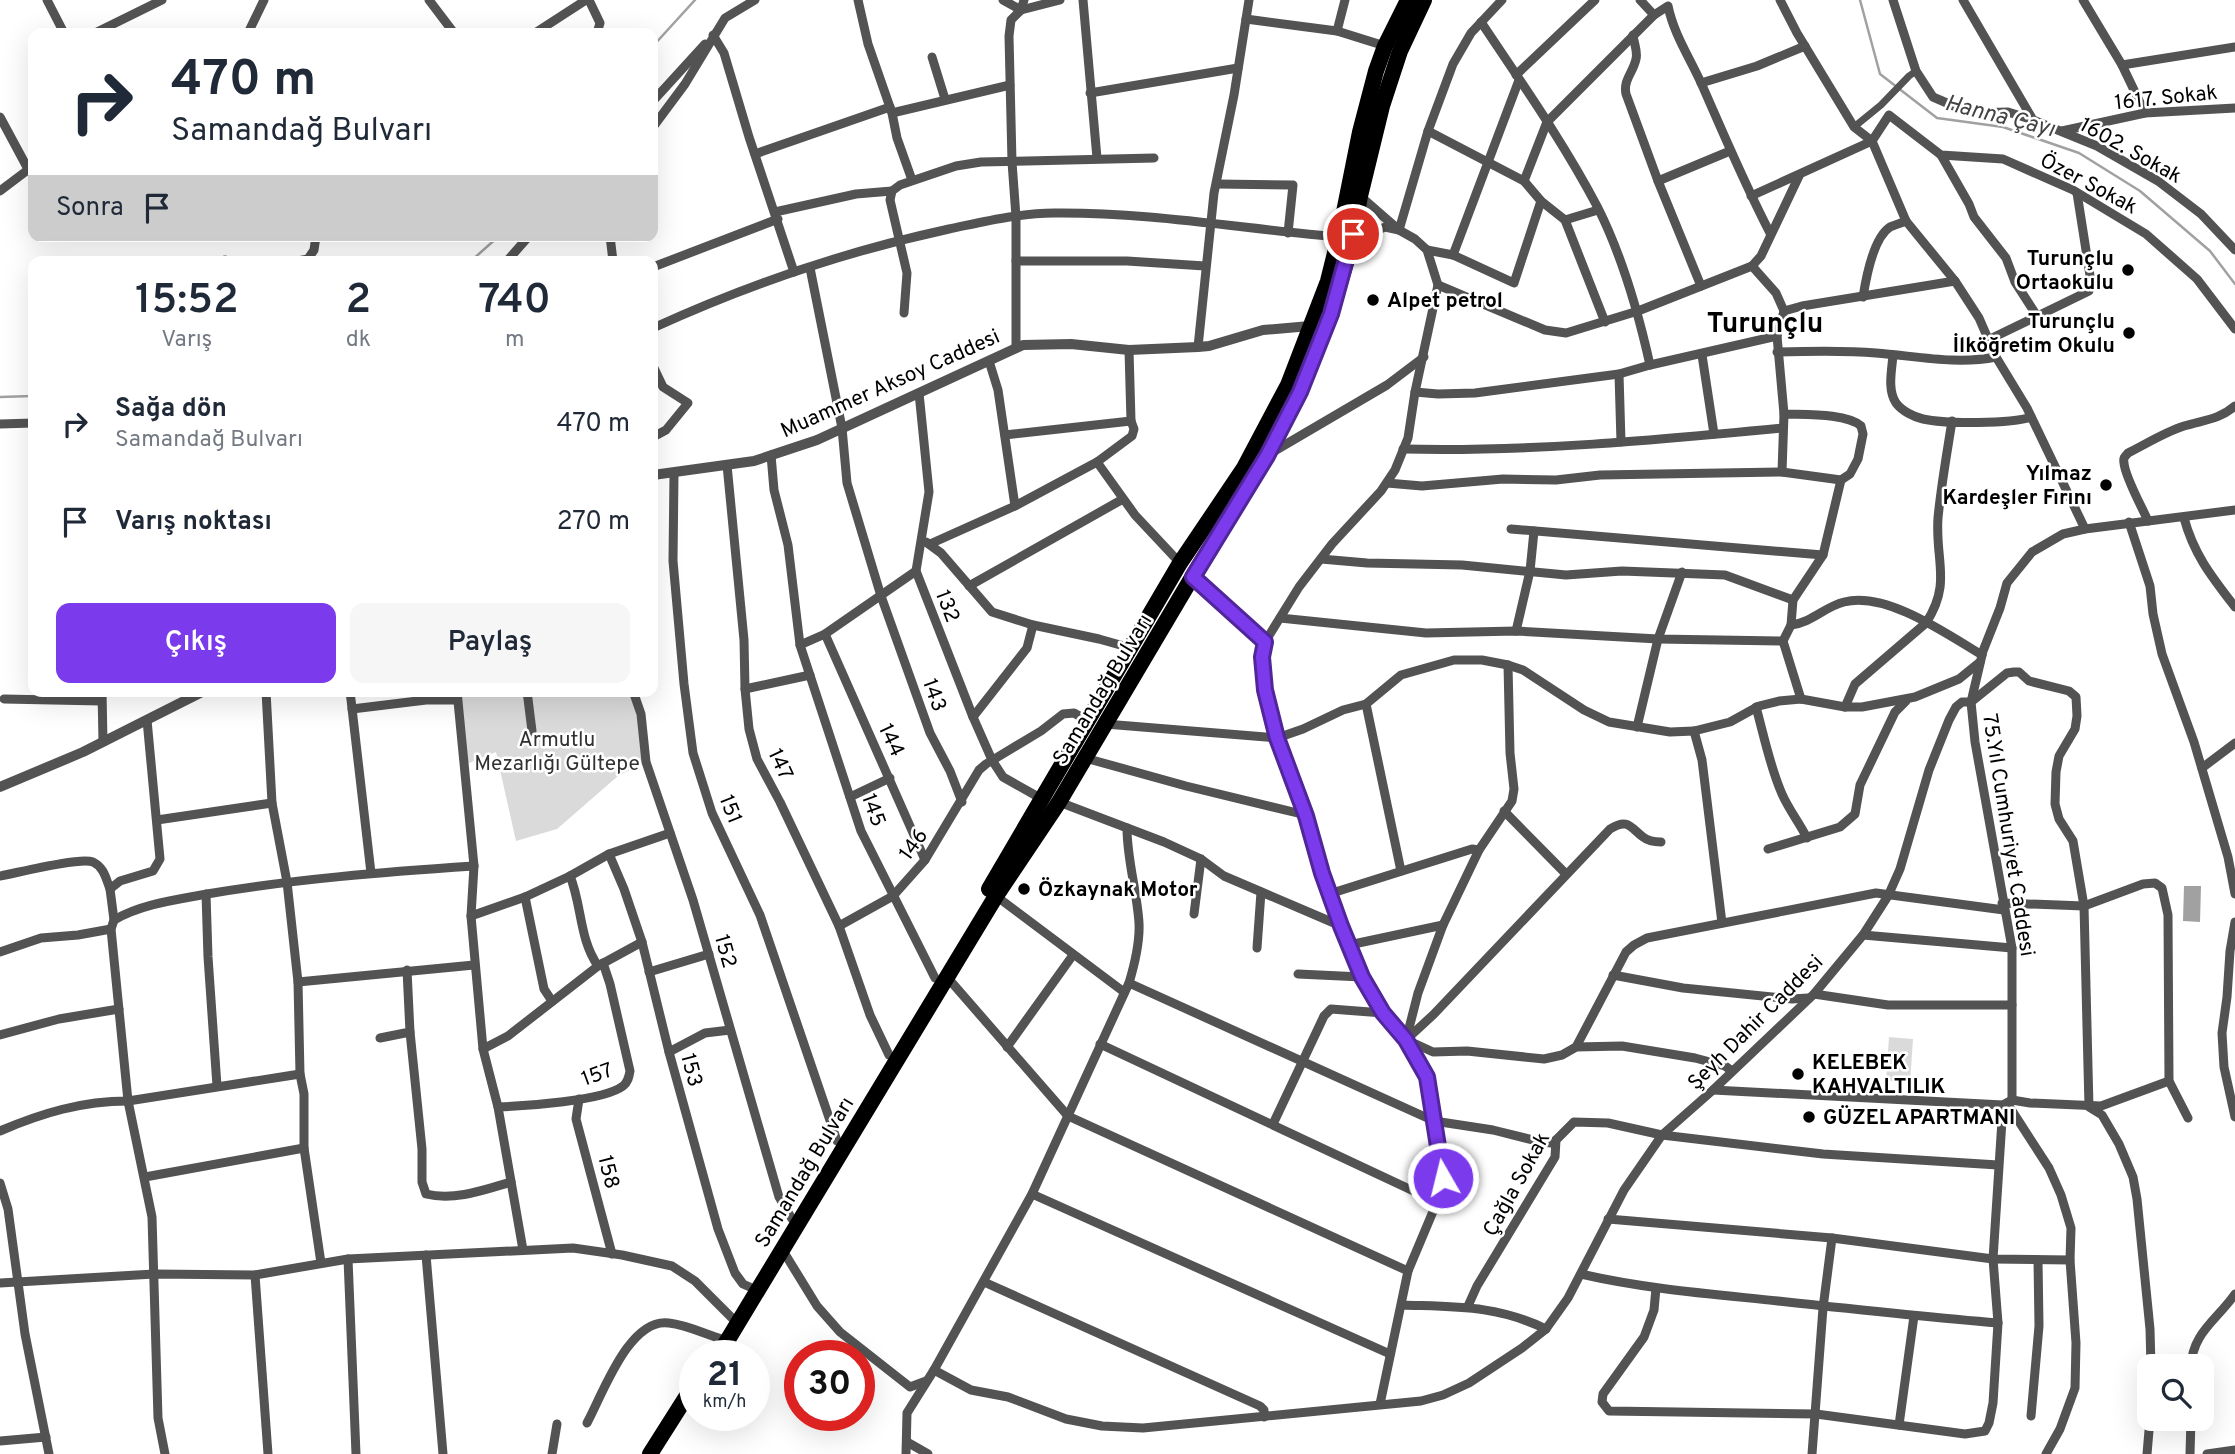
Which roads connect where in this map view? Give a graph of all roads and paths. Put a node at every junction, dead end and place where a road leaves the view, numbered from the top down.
1 (47, 0) edge
2 (162, 0) edge
3 (264, 0) edge
4 (429, 0) edge
5 (587, 0) edge
6 (755, 0) edge
7 (858, 0) edge
8 (1003, 0) edge
9 (1060, 0) edge
10 (1083, 0) edge
11 (1249, 0) edge
12 (1345, 0) edge
13 (1408, 0) edge
14 (1424, 0) edge
15 (1502, 0) edge
16 (1595, 0) edge
17 (1640, 0) edge
18 (1780, 0) edge
19 (1893, 0) edge
20 (1963, 0) edge
21 (2096, 0) edge
22 (1666, 3) edge
23 (2085, 4) edge
24 (1022, 5) edge
25 (1654, 15) junction
26 (1246, 19) junction
27 (1481, 22) junction
28 (61, 28) edge
29 (105, 28) edge
30 (250, 28) edge
31 (450, 28) edge
32 (543, 28) edge
33 (598, 28) edge
34 (1337, 31) junction
35 (713, 35) junction
36 (1633, 35) junction
37 (1385, 46) junction
38 (1805, 46) junction
39 (2235, 47) edge
40 (932, 57) dead end
41 (2122, 65) junction
42 (1238, 68) junction
43 (1913, 73) junction
44 (1518, 77) junction
45 (1701, 83) junction
46 (1010, 85) junction
47 (1090, 93) junction
48 (658, 96) edge
49 (945, 99) junction
50 (1881, 106) junction
51 (2235, 108) edge
52 (891, 110) junction
53 (2145, 113) junction
54 (1889, 115) junction
55 (0, 117) edge
56 (658, 120) edge
57 (2033, 120) junction
58 (1547, 121) junction
59 (1854, 127) junction
60 (1428, 131) junction
61 (2060, 131) junction
62 (1872, 141) junction
63 (1730, 151) junction
64 (755, 154) junction
65 (1941, 155) junction
66 (1097, 158) junction
67 (1154, 158) dead end
68 (1012, 162) junction
69 (1489, 162) junction
70 (28, 165) edge
71 (28, 170) edge
72 (1800, 176) junction
73 (912, 180) junction
74 (1524, 181) junction
75 (1658, 181) junction
76 (1217, 184) junction
77 (0, 191) edge
78 (892, 191) junction
79 (2077, 193) junction
80 (1360, 196) junction
81 (1751, 196) junction
82 (1541, 201) junction
83 (1598, 210) junction
84 (776, 216) junction
85 (1016, 217) junction
86 (1564, 220) junction
87 (1906, 221) junction
88 (1210, 225) junction
89 (1399, 230) junction
90 (1288, 233) junction
91 (1770, 233) junction
92 (898, 240) junction
93 (1346, 240) junction
94 (524, 242) edge
95 (1427, 250) junction
96 (2235, 250) edge
97 (1453, 255) junction
98 (511, 256) edge
99 (1016, 261) junction
100 (658, 265) edge
101 (1205, 266) junction
102 (1752, 266) junction
103 (810, 268) junction
104 (794, 272) junction
105 (1955, 281) junction
106 (1438, 285) junction
107 (1702, 286) junction
108 (1863, 296) junction
109 (1638, 311) junction
110 (1784, 311) junction
111 (904, 313) dead end
112 (2037, 316) junction
113 (1605, 322) junction
114 (658, 326) edge
115 (1310, 326) junction
116 (2235, 329) edge
117 (1777, 336) junction
118 (1988, 340) junction
119 (1198, 347) junction
120 (1016, 348) junction
121 (1129, 350) junction
122 (1777, 352) junction
123 (1702, 355) junction
124 (1893, 355) junction
125 (1424, 357) junction
126 (1996, 357) junction
127 (989, 361) junction
128 (1650, 365) junction
129 (1619, 374) junction
130 (658, 376) edge
131 (1415, 392) junction
132 (919, 393) junction
133 (2235, 406) edge
134 (1784, 414) junction
135 (2031, 417) junction
136 (1131, 421) junction
137 (1952, 421) junction
138 (28, 423) edge
139 (0, 424) edge
140 (842, 428) junction
141 (1783, 428) junction
142 (658, 434) edge
143 (1714, 434) junction
144 (1005, 435) junction
145 (1621, 442) junction
146 (1403, 449) junction
147 (771, 455) junction
148 (1267, 456) junction
149 (1097, 462) junction
150 (727, 465) junction
151 (1782, 472) junction
152 (674, 473) junction
153 (658, 475) edge
154 (1842, 480) junction
155 (1387, 483) junction
156 (1123, 499) junction
157 (1015, 506) junction
158 (2235, 510) edge
159 (2185, 518) junction
160 (2148, 522) junction
161 (2129, 523) junction
162 (1511, 529) dead end
163 (2085, 529) junction
164 (1534, 531) junction
165 (926, 542) junction
166 (1823, 555) junction
167 (1321, 559) junction
168 (1180, 563) junction
169 (916, 571) junction
170 (1530, 571) junction
171 (1682, 572) junction
172 (1193, 577) junction
173 (970, 586) junction
174 (881, 596) junction
175 (1793, 600) junction
176 (2235, 607) edge
177 (1280, 618) junction
178 (1926, 623) junction
179 (1033, 625) junction
180 (1791, 625) junction
181 (1516, 631) junction
182 (825, 634) junction
183 (1658, 639) junction
184 (1783, 641) junction
185 (1265, 642) junction
186 (800, 645) junction
187 (1131, 648) junction
188 (1981, 658) junction
189 (1508, 664) junction
190 (810, 675) junction
191 (745, 689) junction
192 (69, 697) edge
193 (101, 697) edge
194 (192, 697) edge
195 (267, 697) edge
196 (351, 697) edge
197 (449, 697) edge
198 (457, 697) edge
199 (528, 697) edge
200 (635, 697) edge
201 (1915, 697) junction
202 (4, 699) dead end
203 (1801, 699) junction
204 (1971, 702) junction
205 (1366, 704) junction
206 (1756, 707) junction
207 (1845, 707) junction
208 (352, 709) junction
209 (973, 717) junction
210 (147, 720) junction
211 (1088, 721) junction
212 (1105, 724) junction
213 (1637, 727) junction
214 (532, 731) dead end
215 (1694, 732) junction
216 (1277, 738) junction
217 (103, 742) junction
218 (2235, 743) edge
219 (1085, 758) junction
220 (992, 760) junction
221 (2202, 768) junction
222 (890, 778) junction
223 (0, 787) edge
224 (850, 797) junction
225 (1042, 799) junction
226 (962, 802) junction
227 (1059, 802) junction
228 (272, 803) junction
229 (1504, 811) junction
230 (1306, 816) junction
231 (157, 820) junction
232 (1127, 828) junction
233 (670, 833) junction
234 (1807, 838) junction
235 (1661, 842) dead end
236 (1768, 849) dead end
237 (1479, 850) junction
238 (609, 854) junction
239 (1201, 859) junction
240 (925, 860) junction
241 (474, 866) junction
242 (1401, 871) junction
243 (371, 873) junction
244 (1566, 874) junction
245 (0, 876) edge
246 (570, 876) junction
247 (287, 882) junction
248 (110, 889) junction
249 (1261, 892) junction
250 (206, 894) junction
251 (1329, 894) junction
252 (2235, 894) edge
253 (893, 896) junction
254 (996, 896) junction
255 (1888, 896) junction
256 (525, 897) junction
257 (2003, 906) junction
258 (2084, 906) junction
259 (1194, 914) dead end
260 (471, 916) junction
261 (2235, 922) edge
262 (1722, 923) junction
263 (112, 924) junction
264 (1443, 925) junction
265 (839, 926) junction
266 (1341, 926) junction
267 (1863, 935) junction
268 (642, 942) junction
269 (1349, 946) junction
270 (1257, 948) dead end
271 (2012, 948) junction
272 (0, 951) edge
273 (709, 954) junction
274 (1073, 955) junction
275 (474, 965) junction
276 (600, 965) junction
277 (407, 971) junction
278 (649, 972) junction
279 (1298, 974) dead end
280 (1613, 975) junction
281 (1362, 977) junction
282 (941, 978) junction
283 (298, 982) junction
284 (1127, 987) junction
285 (1811, 996) junction
286 (551, 1001) junction
287 (2012, 1005) junction
288 (119, 1009) junction
289 (1383, 1013) junction
290 (730, 1030) junction
291 (410, 1032) junction
292 (0, 1035) edge
293 (380, 1038) dead end
294 (1406, 1040) junction
295 (1100, 1044) junction
296 (1007, 1047) junction
297 (1577, 1047) junction
298 (483, 1049) junction
299 (669, 1052) junction
300 (889, 1055) junction
301 (1302, 1060) junction
302 (1732, 1071) junction
303 (300, 1074) junction
304 (2169, 1081) junction
305 (217, 1086) junction
306 (1713, 1090) junction
307 (579, 1099) junction
308 (128, 1101) junction
309 (2008, 1103) junction
310 (498, 1107) junction
311 (2089, 1107) junction
312 (1068, 1116) junction
313 (2235, 1117) edge
314 (2188, 1118) dead end
315 (1434, 1121) junction
316 (1273, 1124) junction
317 (0, 1131) edge
318 (1662, 1135) junction
319 (1556, 1140) junction
320 (837, 1141) junction
321 (304, 1147) junction
322 (1998, 1165) junction
323 (145, 1177) junction
324 (0, 1182) edge
325 (511, 1182) junction
326 (1032, 1194) junction
327 (1437, 1202) junction
328 (792, 1219) junction
329 (1608, 1219) junction
330 (1832, 1238) junction
331 (523, 1250) junction
332 (782, 1250) junction
333 (612, 1254) junction
334 (426, 1255) junction
335 (348, 1259) junction
336 (1993, 1259) junction
337 (2038, 1260) junction
338 (2070, 1261) junction
339 (321, 1264) junction
340 (1408, 1271) junction
341 (154, 1274) junction
342 (1581, 1274) junction
343 (255, 1275) junction
344 (18, 1281) junction
345 (984, 1282) junction
346 (0, 1283) edge
347 (752, 1288) junction
348 (1656, 1288) junction
349 (2235, 1294) edge
350 (1402, 1305) junction
351 (1468, 1306) junction
352 (1823, 1308) junction
353 (1914, 1316) junction
354 (733, 1319) junction
355 (1998, 1323) junction
356 (1546, 1329) junction
357 (722, 1339) joint
358 (728, 1340) edge
359 (1390, 1354) junction
360 (2151, 1354) edge
361 (2193, 1354) edge
362 (934, 1370) junction
363 (928, 1380) junction
364 (1380, 1404) junction
365 (679, 1408) edge
366 (1815, 1414) junction
367 (2031, 1416) dead end
368 (1264, 1417) junction
369 (679, 1421) edge
370 (587, 1423) dead end
371 (557, 1424) dead end
372 (1899, 1425) junction
373 (2149, 1431) edge
374 (2190, 1431) edge
375 (46, 1437) junction
376 (0, 1441) edge
377 (907, 1442) junction
378 (2235, 1450) edge
379 (49, 1454) edge
380 (164, 1454) edge
381 (268, 1454) edge
382 (356, 1454) edge
383 (443, 1454) edge
384 (552, 1454) edge
385 (650, 1454) edge
386 (659, 1454) edge
387 (906, 1454) edge
388 (928, 1454) edge
389 (1812, 1454) edge
390 (2046, 1454) edge
391 (2147, 1454) edge
392 (2190, 1454) edge
393 (2207, 1454) edge

1 - 28 street
2 - 29 street
3 - 30 street
4 - 31 street
5 - 32 street
5 - 33 street
6 - 35 street
7 - 52 street
8 - 24 street
9 - 24 street
10 - 47 street
11 - 26 street
12 - 34 street
13 - 37 highway, Samandağ Bulvarı
14 - 80 highway, Samandağ Bulvarı
15 - 27 street
16 - 44 street
17 - 25 street
18 - 38 street
19 - 43 street, 1602. Sokak
20 - 57 street
21 - 23 street
22 - 25 street
22 - 45 street
23 - 41 street
24 - 46 street
25 - 36 street
26 - 34 street
26 - 42 street
27 - 44 street
27 - 60 street
34 - 37 street
35 - 48 street
35 - 56 street
35 - 64 street
36 - 58 street
36 - 75 street
37 - 93 highway, Samandağ Bulvarı
38 - 45 street
38 - 59 street
39 - 41 street
40 - 49 street
41 - 53 street
42 - 47 street
42 - 76 street
43 - 50 street
43 - 57 street, 1602. Sokak
44 - 58 street
44 - 69 street
45 - 63 street
46 - 49 street
46 - 68 street
47 - 66 street
49 - 52 street
50 - 54 street
50 - 59 street
51 - 53 street, 1617. Sokak
52 - 64 street
52 - 73 street
53 - 61 street, 1617. Sokak
54 - 62 street
54 - 65 street
55 - 70 street
57 - 61 street, 1602. Sokak
58 - 74 street
58 - 83 street
59 - 62 street
60 - 69 street
60 - 89 street
61 - 96 street, 1602. Sokak
62 - 72 street
62 - 87 street
63 - 75 street
63 - 81 street
64 - 84 street
65 - 79 street, Özer Sokak
65 - 112 street
66 - 67 street
66 - 68 street
68 - 73 street
68 - 85 street
69 - 74 street
69 - 97 street
71 - 77 street
72 - 81 street
72 - 91 street
73 - 78 street
74 - 82 street
75 - 107 street
76 - 88 street
76 - 90 street
78 - 84 street
78 - 92 street
79 - 112 street
79 - 116 street, Özer Sokak
80 - 89 street
80 - 93 highway, Samandağ Bulvarı
81 - 91 street
82 - 86 street
82 - 97 street
83 - 86 street
83 - 109 street
84 - 100 street
84 - 104 street
85 - 88 street
85 - 92 street
85 - 99 street
86 - 113 street
87 - 105 street
87 - 108 street
88 - 90 street
88 - 101 street
89 - 93 street
89 - 95 street
90 - 93 street
91 - 102 street
92 - 103 street
92 - 111 street
93 - 115 highway, Samandağ Bulvarı
93 - 148 highway, Samandağ Bulvarı
94 - 98 street
95 - 97 street
95 - 106 street
99 - 101 street
99 - 120 street
101 - 119 street
102 - 107 street
102 - 110 street
103 - 104 street
103 - 140 street, 143
104 - 114 street
105 - 108 street
105 - 118 street
106 - 113 street
106 - 125 street
107 - 109 street
108 - 110 street
109 - 113 street
109 - 128 street
110 - 117 street
112 - 118 street
115 - 119 street, Muammer Aksoy Caddesi
115 - 168 highway, Samandağ Bulvarı
117 - 122 street
117 - 123 street
118 - 126 street
119 - 121 street, Muammer Aksoy Caddesi
120 - 121 street, Muammer Aksoy Caddesi
120 - 127 street, Muammer Aksoy Caddesi
121 - 136 street
122 - 124 street
122 - 134 street
123 - 128 street
123 - 143 street
124 - 126 street
124 - 137 street
125 - 131 street
125 - 148 street
126 - 135 street
127 - 132 street, Muammer Aksoy Caddesi
127 - 144 street
128 - 129 street
129 - 131 street
129 - 145 street
130 - 142 street
131 - 146 street
132 - 140 street, Muammer Aksoy Caddesi
132 - 165 street, 132
133 - 160 street
134 - 141 street
134 - 154 street
135 - 137 street
135 - 163 street
136 - 144 street
136 - 149 street
137 - 178 street
138 - 139 street
140 - 147 street, Muammer Aksoy Caddesi
140 - 174 street, 143
141 - 143 street
141 - 151 street
143 - 145 street
144 - 157 street
145 - 146 street
146 - 155 street
147 - 150 street, Muammer Aksoy Caddesi
147 - 186 street, 145
148 - 172 highway, Samandağ Bulvarı
149 - 156 street
149 - 157 street
150 - 152 street, Muammer Aksoy Caddesi
150 - 191 street, 147
151 - 154 street
151 - 155 street
152 - 153 street, Muammer Aksoy Caddesi
152 - 320 street, 151
154 - 166 street
155 - 167 street
156 - 168 street
156 - 173 street
157 - 165 street
158 - 159 street
159 - 160 street
159 - 176 street
160 - 161 street
161 - 163 street
161 - 221 street
162 - 164 street
163 - 188 street
164 - 166 street
164 - 170 street
165 - 169 street, 132
165 - 173 street
166 - 175 street
167 - 170 street
167 - 177 street
168 - 187 highway, Samandağ Bulvarı
169 - 174 street
169 - 209 street, 132
170 - 171 street
170 - 181 street
171 - 175 street
171 - 183 street
172 - 185 street
172 - 212 highway, Samandağ Bulvarı
173 - 179 street
174 - 182 street
174 - 226 street, 143
175 - 180 street
177 - 181 street
177 - 185 street
178 - 180 street
178 - 188 street
178 - 207 street
179 - 187 street
179 - 209 street
180 - 184 street
181 - 183 street
182 - 186 street
182 - 222 street, 144
183 - 184 street
183 - 213 street
184 - 203 street
185 - 216 street
186 - 190 street, 145
187 - 211 highway, Samandağ Bulvarı
188 - 201 street
188 - 204 street
189 - 205 street
189 - 213 street
189 - 229 street
190 - 191 street
190 - 224 street, 145
191 - 265 street, 147
192 - 202 street
193 - 217 street
194 - 210 street
195 - 228 street
196 - 208 street
197 - 208 street
198 - 241 street
199 - 214 street
200 - 233 street, 152
201 - 207 street
201 - 234 street
203 - 206 street
203 - 207 street
204 - 255 street, Şeyh Dahir Caddesi
204 - 257 street, 75.Yıl Cumhuriyet Caddesi
204 - 258 street, Şeyh Dahir Caddesi
205 - 216 street
205 - 242 street
206 - 215 street
206 - 234 street
208 - 243 street
209 - 220 street, 132
210 - 217 street
210 - 231 street
211 - 220 street
211 - 225 highway, Samandağ Bulvarı
212 - 216 street
212 - 219 highway, Samandağ Bulvarı
213 - 215 street
215 - 262 street
216 - 230 street
217 - 223 street
218 - 221 street
219 - 227 highway, Samandağ Bulvarı
219 - 230 street
220 - 225 street, 132
220 - 226 street, 146
221 - 252 street
222 - 224 street
222 - 240 street, 144
224 - 253 street, 145
225 - 282 highway, Samandağ Bulvarı
226 - 240 street, 146
227 - 232 street
227 - 254 highway, Samandağ Bulvarı
228 - 231 street
228 - 247 street
229 - 237 street
229 - 244 street
230 - 251 street
231 - 248 street
232 - 239 street
232 - 284 street
233 - 238 street
233 - 273 street, 152
234 - 236 street
235 - 244 street
237 - 242 street
237 - 264 street
238 - 246 street
238 - 268 street, 153
239 - 249 street
239 - 259 street
240 - 253 street, 146
241 - 243 street
241 - 260 street
242 - 251 street
243 - 247 street
244 - 294 street
245 - 248 street
246 - 256 street
246 - 276 street, 157
247 - 250 street
247 - 283 street
248 - 263 street
249 - 266 street
249 - 270 street
250 - 263 street
250 - 305 street
251 - 266 street
253 - 265 street, 146
253 - 282 street, 145
254 - 274 street
254 - 282 highway, Samandağ Bulvarı
255 - 257 street
255 - 262 street
255 - 267 street, Şeyh Dahir Caddesi
256 - 260 street
256 - 286 street
257 - 258 street
257 - 271 street, 75.Yıl Cumhuriyet Caddesi
258 - 304 street
258 - 311 street
260 - 275 street
261 - 313 street
262 - 280 street
263 - 272 street
263 - 288 street
264 - 269 street
264 - 294 street
265 - 300 street, 147
266 - 269 street
267 - 271 street
267 - 285 street, Şeyh Dahir Caddesi
268 - 276 street
268 - 278 street, 153
269 - 281 street
271 - 287 street, 75.Yıl Cumhuriyet Caddesi
273 - 278 street
273 - 290 street, 152
274 - 284 street
274 - 296 street
275 - 277 street
275 - 298 street
276 - 286 street
276 - 307 street, 157
277 - 283 street
277 - 291 street
278 - 299 street, 153
279 - 281 street
280 - 285 street
280 - 297 street
281 - 289 street
282 - 296 street, 145
282 - 300 highway, Samandağ Bulvarı
282 - 332 highway, Samandağ Bulvarı
283 - 303 street
284 - 295 street
284 - 301 street
285 - 287 street
285 - 302 street, Şeyh Dahir Caddesi
286 - 298 street
287 - 309 street, 75.Yıl Cumhuriyet Caddesi
288 - 292 street
288 - 308 street
289 - 294 street
289 - 301 street
290 - 299 street
290 - 328 street, 152
291 - 293 street
291 - 325 street
294 - 297 street
294 - 315 street
295 - 312 street
295 - 316 street
296 - 312 street, 145
297 - 302 street
298 - 310 street
299 - 347 street, 153
300 - 320 highway, Samandağ Bulvarı
301 - 315 street
301 - 316 street
302 - 306 street, Şeyh Dahir Caddesi
303 - 305 street
303 - 321 street
304 - 311 street
304 - 314 street
305 - 308 street
306 - 309 street
306 - 318 street, Şeyh Dahir Caddesi
307 - 310 street, 157
307 - 333 street, 158
308 - 317 street
308 - 323 street
309 - 311 street
309 - 322 street, 75.Yıl Cumhuriyet Caddesi
309 - 338 street
310 - 325 street
311 - 360 street
312 - 326 street
312 - 340 street
315 - 319 street
315 - 327 street
316 - 327 street
318 - 319 street, Çağla Sokak
318 - 322 street
318 - 329 street, Şeyh Dahir Caddesi
319 - 351 street, Çağla Sokak
320 - 328 highway, Samandağ Bulvarı
321 - 323 street
321 - 339 street
322 - 336 street, 75.Yıl Cumhuriyet Caddesi
323 - 341 street
324 - 344 street
325 - 331 street
326 - 345 street
326 - 359 street
327 - 340 street
328 - 347 highway, Samandağ Bulvarı
329 - 330 street
329 - 342 street, Şeyh Dahir Caddesi
330 - 336 street
330 - 352 street
331 - 333 street
331 - 334 street
332 - 358 highway, Samandağ Bulvarı
332 - 363 street
333 - 354 street
334 - 335 street
334 - 383 street
335 - 339 street
335 - 382 street
336 - 337 street
336 - 355 street, 75.Yıl Cumhuriyet Caddesi
337 - 338 street
337 - 367 street
338 - 390 street
339 - 343 street
340 - 350 street
341 - 343 street
341 - 344 street
341 - 380 street
342 - 348 street
342 - 356 street, Şeyh Dahir Caddesi
343 - 381 street
344 - 346 street
344 - 375 street
345 - 362 street
345 - 368 street
347 - 354 highway, Samandağ Bulvarı
348 - 352 street
348 - 366 street
349 - 361 street
350 - 351 street
350 - 359 street
351 - 356 street
352 - 353 street
352 - 366 street
353 - 355 street
353 - 372 street
354 - 357 highway, Samandağ Bulvarı
355 - 372 street, 75.Yıl Cumhuriyet Caddesi
356 - 364 street, Şeyh Dahir Caddesi
357 - 370 street
359 - 364 street
362 - 363 street
362 - 368 street, Şeyh Dahir Caddesi
363 - 377 street
364 - 368 street, Şeyh Dahir Caddesi
365 - 385 highway
366 - 372 street
366 - 389 street
369 - 386 highway
371 - 384 street
373 - 391 street
374 - 392 street
375 - 376 street
375 - 379 street
377 - 387 street
377 - 388 street
378 - 393 street

